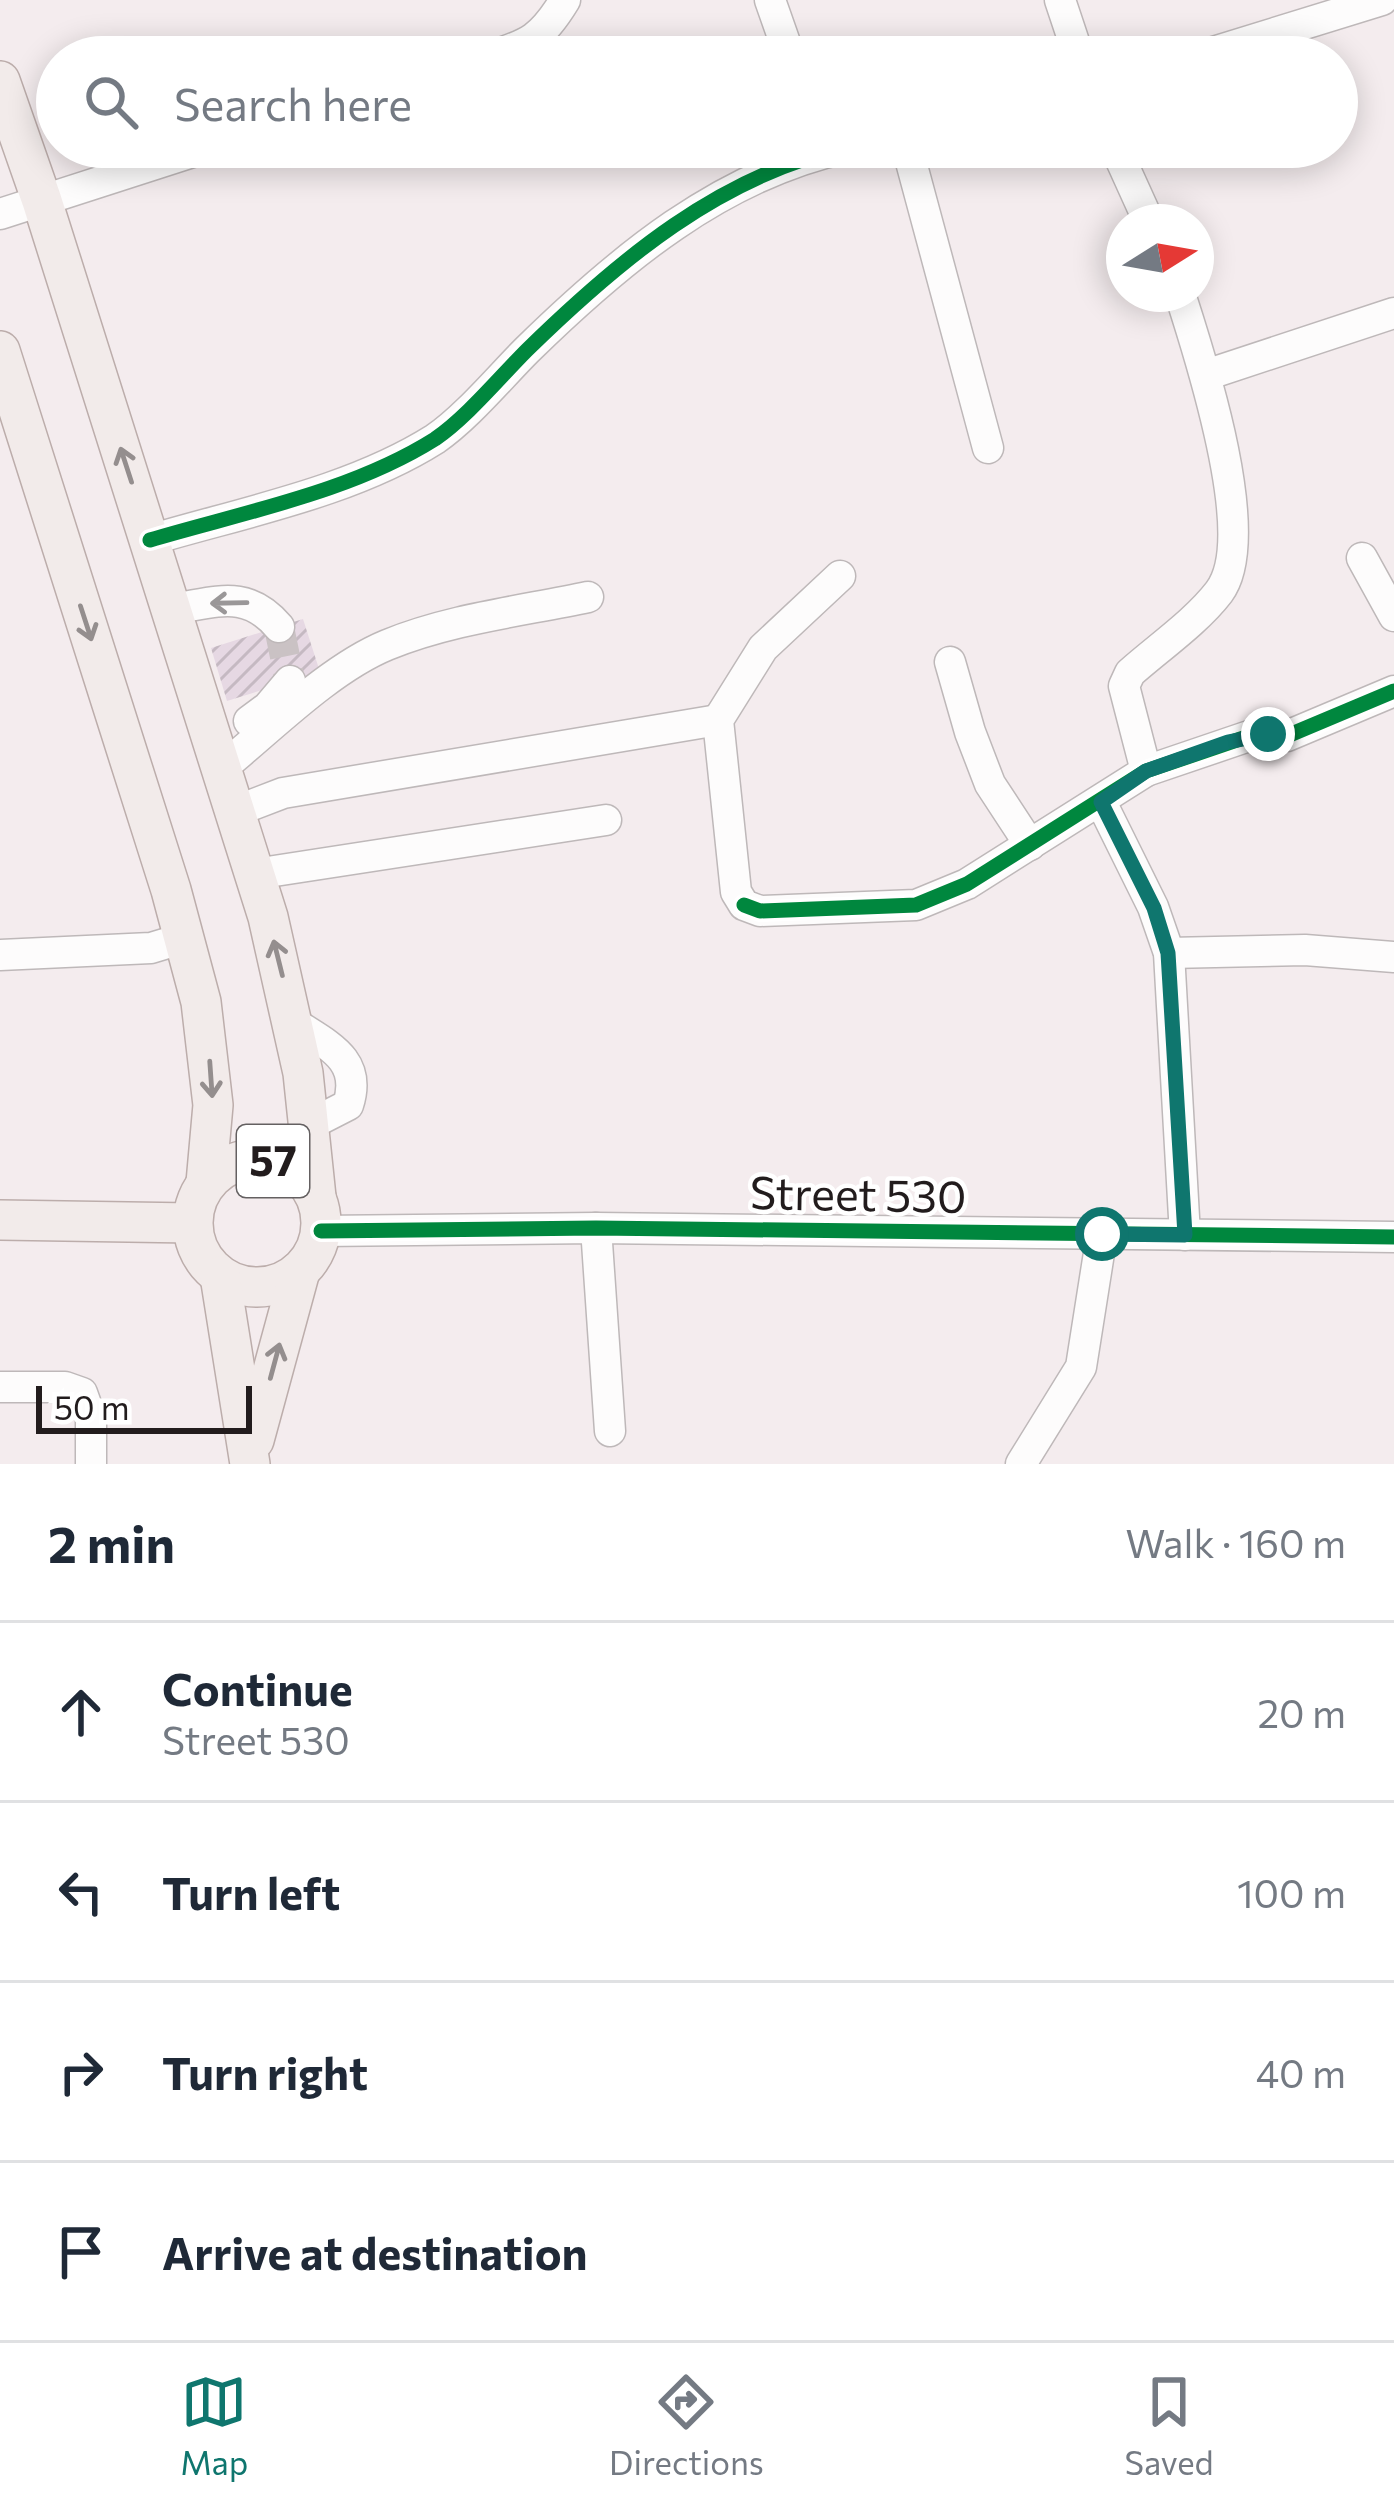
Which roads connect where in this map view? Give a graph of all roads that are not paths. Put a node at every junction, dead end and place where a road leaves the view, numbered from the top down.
1 (565, 0) edge
2 (770, 0) edge
3 (1060, 0) edge
4 (1382, 0) edge
5 (539, 36) edge
6 (783, 36) edge
7 (1072, 36) edge
8 (1265, 36) edge
9 (0, 81) edge
10 (142, 168) edge
11 (785, 168) edge
12 (913, 168) edge
13 (1125, 168) edge
14 (42, 200) junction
15 (1141, 204) edge
16 (0, 214) edge
17 (1186, 312) edge
18 (1394, 313) edge
19 (1, 360) edge
20 (1206, 375) junction
21 (988, 448) dead end
22 (150, 540) junction
23 (1362, 558) dead end
24 (840, 576) dead end
25 (589, 597) dead end
26 (171, 609) junction
27 (1394, 616) edge
28 (279, 627) dead end
29 (950, 662) dead end
30 (290, 681) dead end
31 (1394, 691) edge
32 (718, 720) junction
33 (218, 757) junction
34 (1146, 771) junction
35 (1101, 802) junction
36 (236, 811) junction
37 (606, 820) dead end
38 (1030, 845) junction
39 (255, 874) junction
40 (184, 938) junction
41 (1168, 953) junction
42 (0, 956) edge
43 (1394, 957) edge
44 (206, 1183) junction
45 (318, 1214) junction
46 (0, 1220) edge
47 (192, 1223) junction
48 (596, 1228) junction
49 (1102, 1234) junction
50 (1185, 1235) junction
51 (1394, 1237) edge
52 (300, 1270) junction
53 (220, 1276) junction
54 (0, 1387) edge
55 (610, 1431) dead end
56 (250, 1457) edge
57 (91, 1464) edge
58 (1021, 1464) edge

1 - 5 street
2 - 6 street
3 - 7 street
4 - 8 street
9 - 14 main road
10 - 14 street
11 - 22 street
12 - 21 street
13 - 15 street
14 - 16 street
22 -> 14 main road
17 - 20 street
18 - 20 street
19 -> 40 main road
20 - 34 street
22 - 26 main road
23 - 27 street
24 - 32 street
25 - 33 street
28 -> 26 street
26 - 33 main road
29 - 38 street
30 - 33 street
31 - 34 street
32 - 36 street
32 - 38 street
33 - 36 main road
34 - 35 street
35 - 38 street
35 - 41 street
36 - 39 main road
37 - 39 street
45 -> 39 main road
40 - 42 street
40 -> 44 main road
41 - 43 street
41 - 50 street
44 - 45 main road, 57
44 - 47 main road, 57
45 - 48 street, Street 530
45 - 52 main road, 57
46 - 47 main road, 57
47 - 53 main road, 57
48 - 49 street, Street 530
48 - 55 street
49 - 50 street, Street 530
49 - 58 street
50 - 51 street, Street 530
52 - 53 main road
56 -> 52 main road
53 - 56 main road
54 - 57 street

